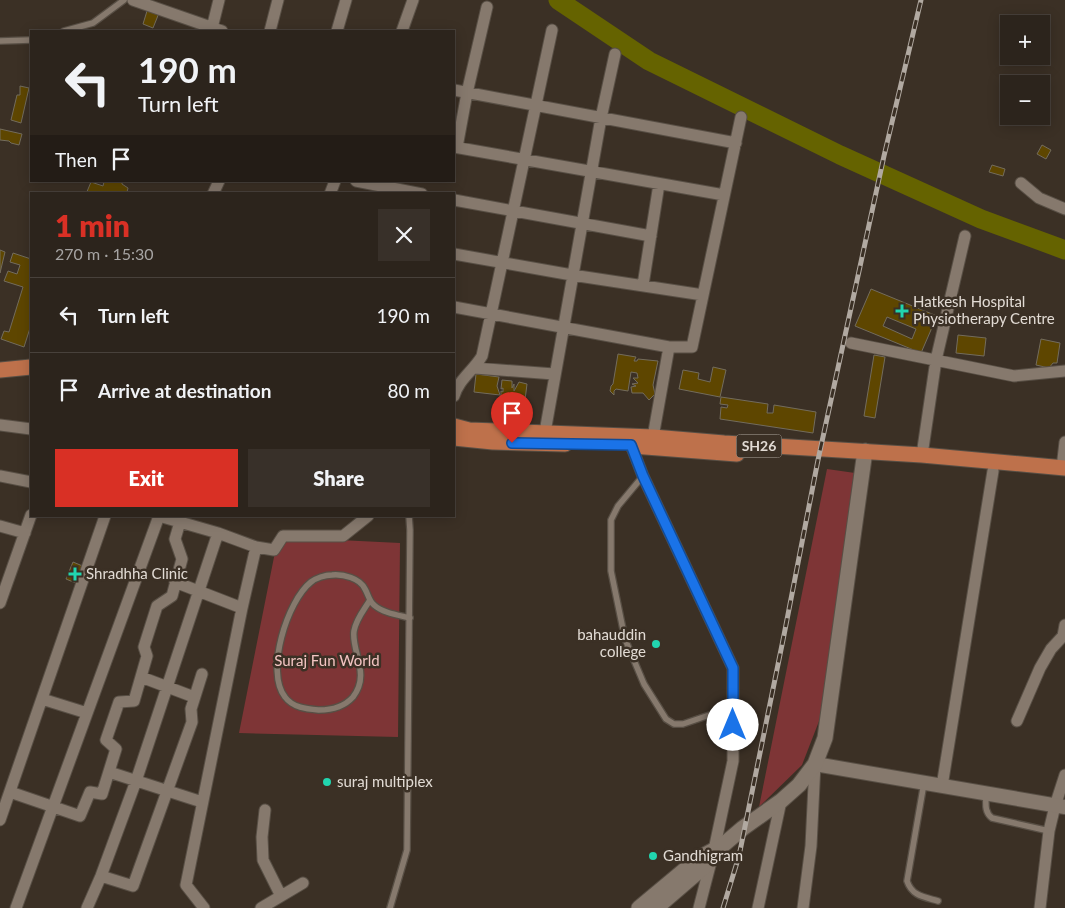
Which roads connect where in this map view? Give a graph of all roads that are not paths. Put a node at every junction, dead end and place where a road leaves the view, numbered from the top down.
1 (124, 0) edge
2 (133, 0) edge
3 (219, 0) edge
4 (278, 0) edge
5 (346, 0) edge
6 (413, 0) edge
7 (162, 5) edge
8 (488, 7) dead end
9 (217, 29) edge
10 (68, 30) edge
11 (270, 30) edge
12 (337, 30) edge
13 (402, 30) edge
14 (552, 30) dead end
15 (30, 40) edge
16 (0, 41) edge
17 (616, 54) dead end
18 (455, 90) edge
19 (467, 93) junction
20 (536, 106) junction
21 (741, 117) dead end
22 (601, 118) junction
23 (736, 143) junction
24 (455, 147) edge
25 (524, 159) junction
26 (591, 172) junction
27 (361, 182) edge
28 (1021, 183) dead end
29 (659, 184) junction
30 (412, 192) edge
31 (724, 196) junction
32 (455, 200) edge
33 (1065, 209) edge
34 (514, 211) junction
35 (581, 224) junction
36 (651, 236) junction
37 (965, 236) dead end
38 (455, 254) edge
39 (502, 262) junction
40 (572, 275) junction
41 (643, 286) junction
42 (703, 295) junction
43 (455, 307) edge
44 (491, 314) junction
45 (562, 327) junction
46 (851, 343) dead end
47 (669, 347) junction
48 (936, 360) junction
49 (30, 367) edge
50 (475, 368) junction
51 (0, 370) edge
52 (1065, 371) edge
53 (554, 374) junction
54 (30, 377) edge
55 (0, 380) edge
56 (455, 393) edge
57 (0, 425) edge
58 (455, 426) edge
59 (30, 428) edge
60 (544, 432) junction
61 (654, 437) junction
62 (455, 438) edge
63 (1065, 442) edge
64 (631, 445) junction
65 (922, 455) junction
66 (865, 456) junction
67 (993, 471) junction
68 (1064, 472) edge
69 (0, 476) edge
70 (643, 476) junction
71 (30, 482) edge
72 (30, 517) edge
73 (105, 517) edge
74 (159, 517) edge
75 (162, 517) edge
76 (367, 517) edge
77 (409, 517) edge
78 (180, 522) junction
79 (0, 526) edge
80 (25, 533) junction
81 (218, 533) junction
82 (256, 547) junction
83 (176, 582) junction
84 (199, 591) junction
85 (370, 600) junction
86 (0, 603) edge
87 (242, 608) junction
88 (410, 618) junction
89 (1064, 633) edge
90 (202, 674) dead end
91 (141, 677) junction
92 (167, 687) junction
93 (194, 697) junction
94 (42, 699) junction
95 (733, 707) junction
96 (87, 713) junction
97 (1017, 721) dead end
98 (815, 764) junction
99 (109, 772) junction
100 (1065, 775) edge
101 (136, 781) junction
102 (924, 783) junction
103 (942, 786) junction
104 (167, 791) junction
105 (10, 792) junction
106 (986, 794) junction
107 (781, 801) junction
108 (202, 802) junction
109 (53, 807) junction
110 (1060, 807) edge
111 (265, 810) dead end
112 (0, 820) edge
113 (1049, 831) junction
114 (716, 852) junction
115 (102, 876) junction
116 (303, 883) dead end
117 (281, 896) junction
118 (938, 901) dead end
119 (16, 908) edge
120 (87, 908) edge
121 (204, 908) edge
122 (261, 908) edge
123 (390, 908) edge
124 (639, 908) edge
125 (656, 908) edge
126 (699, 908) edge
127 (758, 908) edge
128 (803, 908) edge
129 (1040, 908) edge

1 - 10 lane
2 - 7 street
3 - 9 street
4 - 11 street
5 - 12 street
6 - 13 street
7 - 9 street
8 - 19 street
14 - 20 street
15 - 16 lane
17 - 22 street
18 - 19 street
19 - 20 street
19 - 24 street
20 - 22 street
20 - 25 street
21 - 23 street
22 - 23 street
22 - 26 street
23 - 31 street
24 - 25 street
25 - 26 street
25 - 34 street
26 - 29 street
26 - 35 street
27 - 30 street
28 - 33 street
29 - 31 street
29 - 36 street
31 - 42 street
32 - 34 street
34 - 35 street
34 - 39 street
35 - 36 street
35 - 40 street
36 - 41 street
37 - 48 street
38 - 39 street
39 - 40 street
39 - 44 street
40 - 41 street
40 - 45 street
41 - 42 street
42 - 47 street
43 - 44 street
44 - 45 street
44 - 50 street
45 - 47 street
45 - 53 street
46 - 48 street
47 - 61 street
48 - 52 street
48 - 65 street
49 - 51 main road
50 - 53 street
50 - 56 street
53 - 60 street
54 - 55 main road
57 - 59 street
58 - 60 main road, SH26
60 - 61 main road, SH26
61 - 66 main road, SH26
62 - 64 main road, SH26
63 - 68 street
64 - 66 main road, SH26
64 - 70 street
65 - 66 main road, SH26
65 - 68 main road, SH26
66 - 67 main road, SH26
66 - 98 main road
67 - 68 main road, SH26
67 - 103 street
69 - 71 street
70 - 95 street
70 - 95 lane
72 - 80 street
73 - 94 street
74 - 96 street
75 - 78 street
76 - 82 street
77 - 88 lane
78 - 81 street
78 - 83 street
79 - 80 street
80 - 86 street
81 - 82 street
81 - 84 street
82 - 87 street
83 - 84 street
83 - 91 street
84 - 87 street
84 - 92 street
85 - 85 lane
85 - 88 lane
87 - 108 street
88 - 123 lane
89 - 97 street
90 - 93 street
91 - 92 street
91 - 99 street
92 - 93 street
92 - 101 street
93 - 104 street
94 - 96 street
94 - 105 street
95 - 114 street
96 - 109 street
98 - 102 street
98 - 107 main road
98 - 128 street
99 - 101 street
99 - 109 street
100 - 110 street
101 - 104 street
101 - 115 street
102 - 103 street
102 - 118 lane
103 - 106 street
104 - 108 street
104 - 115 street
105 - 109 street
105 - 112 street
106 - 110 street
106 - 113 lane
107 - 114 main road
107 - 127 street
108 - 121 street
109 - 119 street
110 - 113 street
111 - 117 street
113 - 129 street
114 - 124 main road
114 - 125 main road
114 - 126 street
115 - 120 street
116 - 117 street
117 - 122 street

